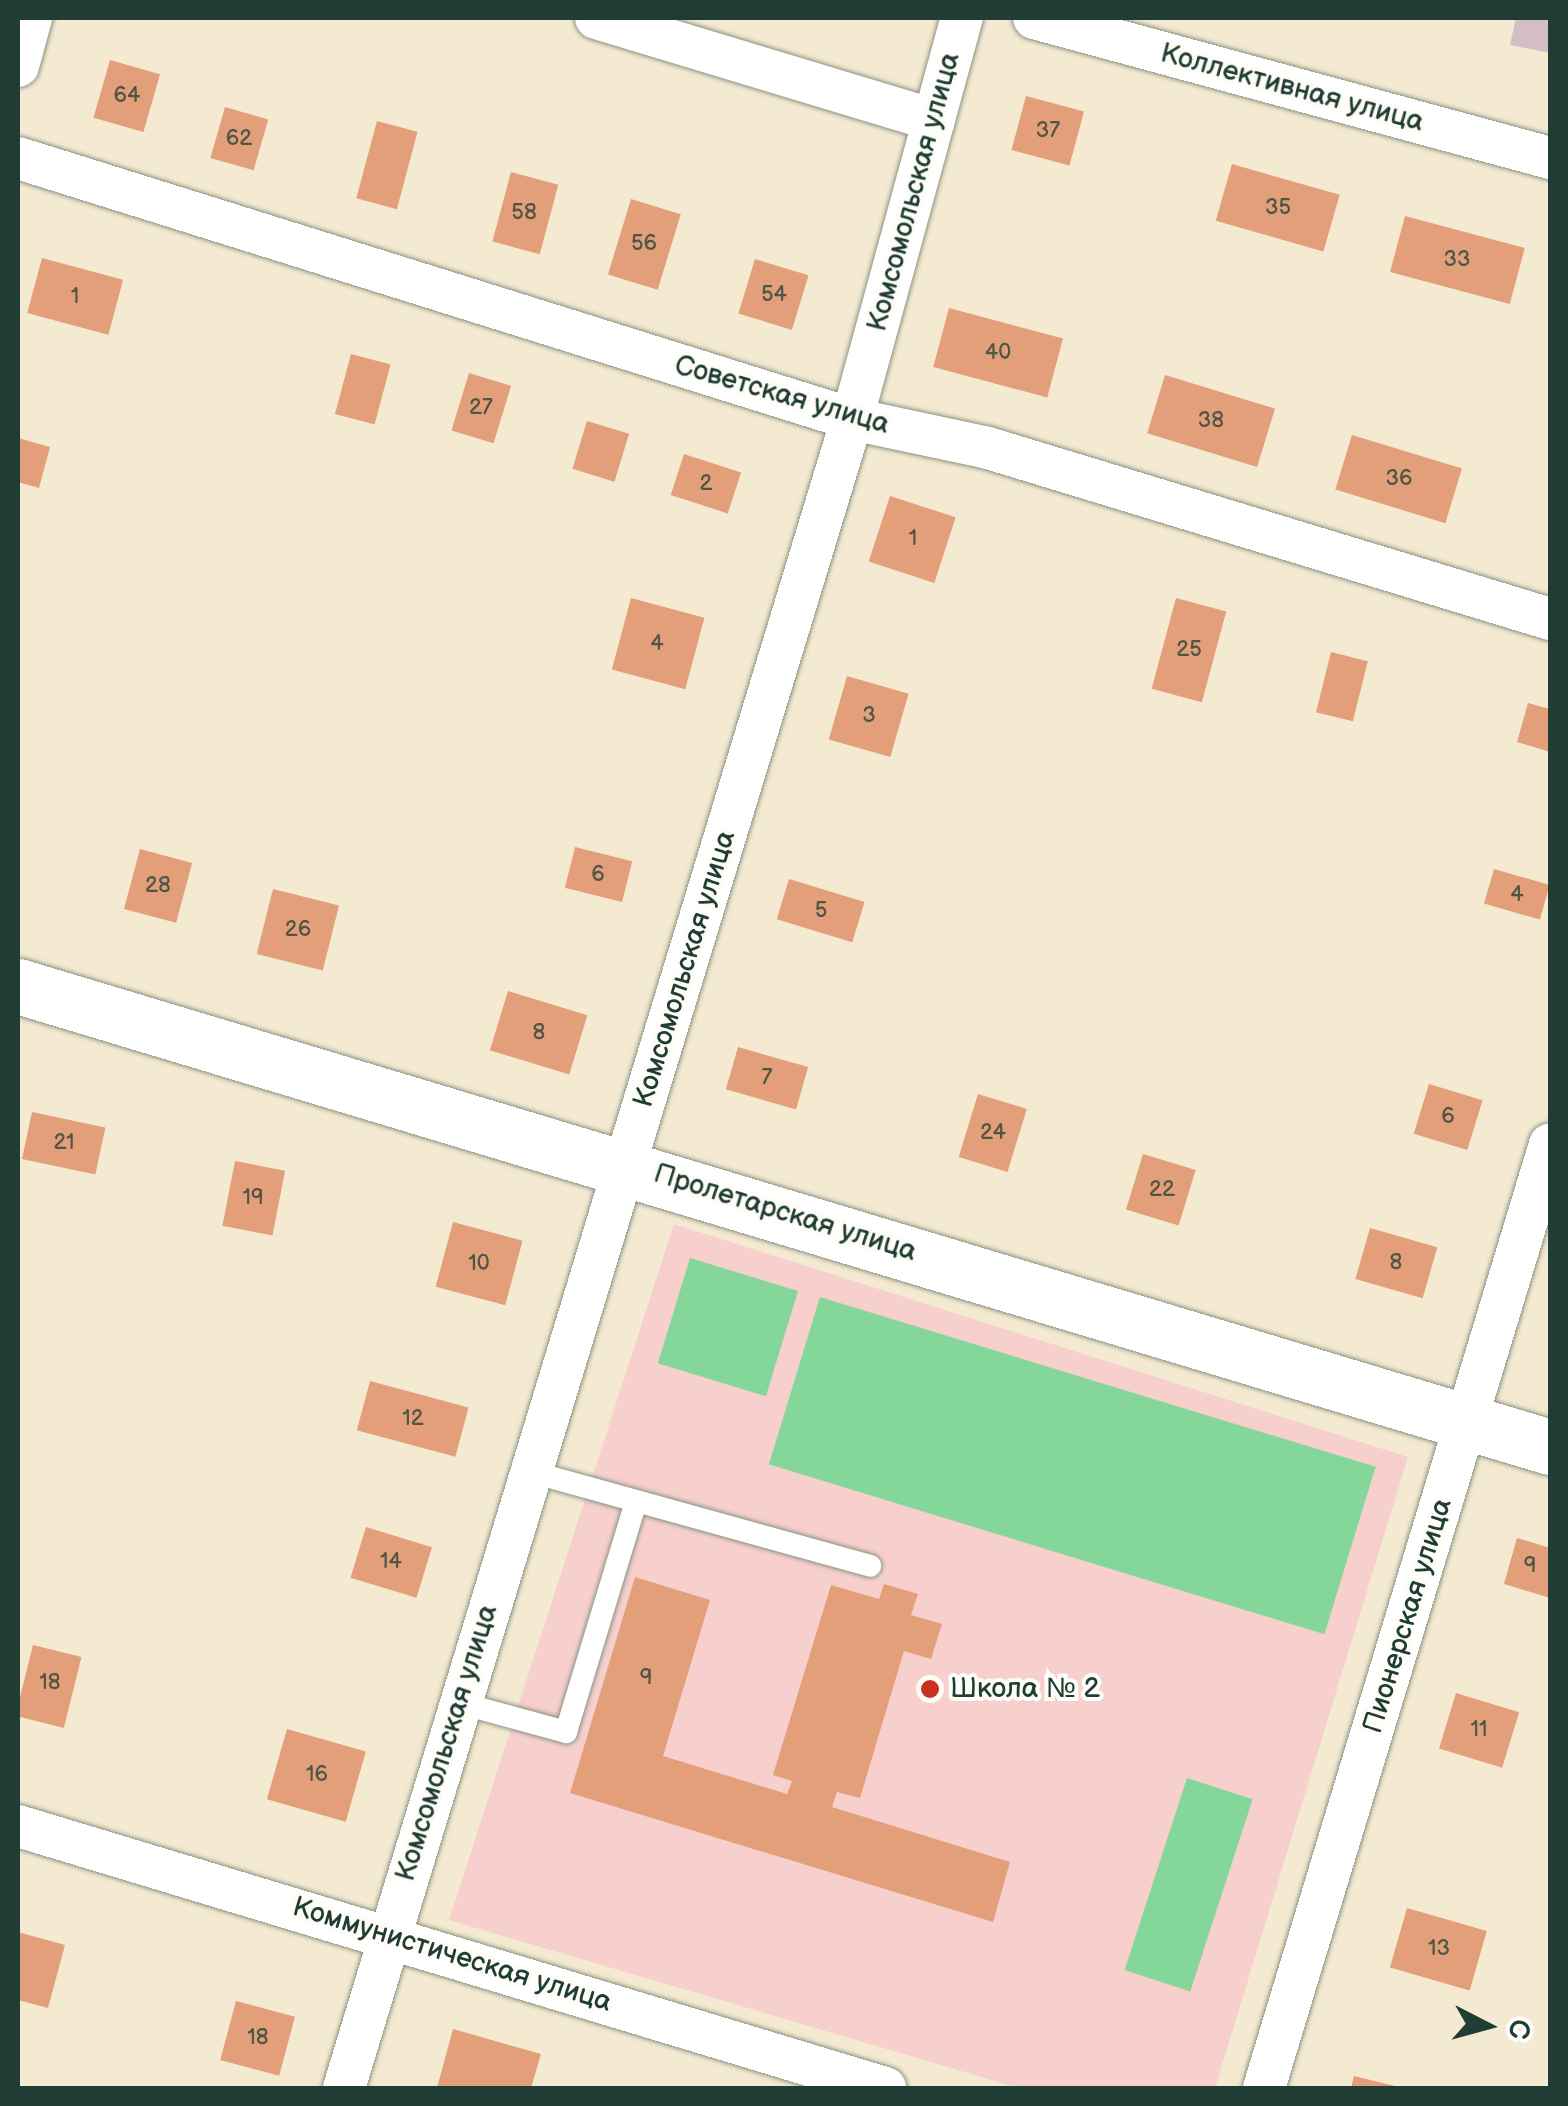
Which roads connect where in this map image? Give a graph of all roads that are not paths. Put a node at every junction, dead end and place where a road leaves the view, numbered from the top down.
1 (31, 18) edge
2 (596, 18) edge
3 (962, 18) edge
4 (1034, 18) edge
5 (18, 66) edge
6 (934, 120) junction
7 (18, 158) edge
8 (1550, 158) edge
9 (852, 420) junction
10 (1550, 619) edge
11 (18, 986) edge
12 (1550, 1144) edge
13 (626, 1164) junction
14 (1467, 1422) junction
15 (1550, 1446) edge
16 (532, 1472) junction
17 (636, 1500) junction
18 (870, 1566) dead end
19 (460, 1702) junction
20 (18, 1826) edge
21 (388, 1933) junction
22 (344, 2088) edge
23 (885, 2088) edge
24 (1264, 2088) edge

1 - 5 street
2 - 6 street
3 - 6 street, Комсомольская улица
4 - 8 street, Коллективная улица
6 - 9 street, Комсомольская улица
7 - 9 street, Советская улица
9 - 10 street, Советская улица
9 - 13 street, Комсомольская улица
11 - 13 street, Пролетарская улица
12 - 14 street, Пионерская улица
13 - 14 street, Пролетарская улица
13 - 16 street, Комсомольская улица
14 - 15 street, Пролетарская улица
14 - 24 street, Пионерская улица
16 - 17 lane
16 - 19 street, Комсомольская улица
17 - 18 lane
17 - 19 lane
19 - 21 street, Комсомольская улица
20 - 21 street, Коммунистическая улица
21 - 22 street, Комсомольская улица
21 - 23 street, Коммунистическая улица

